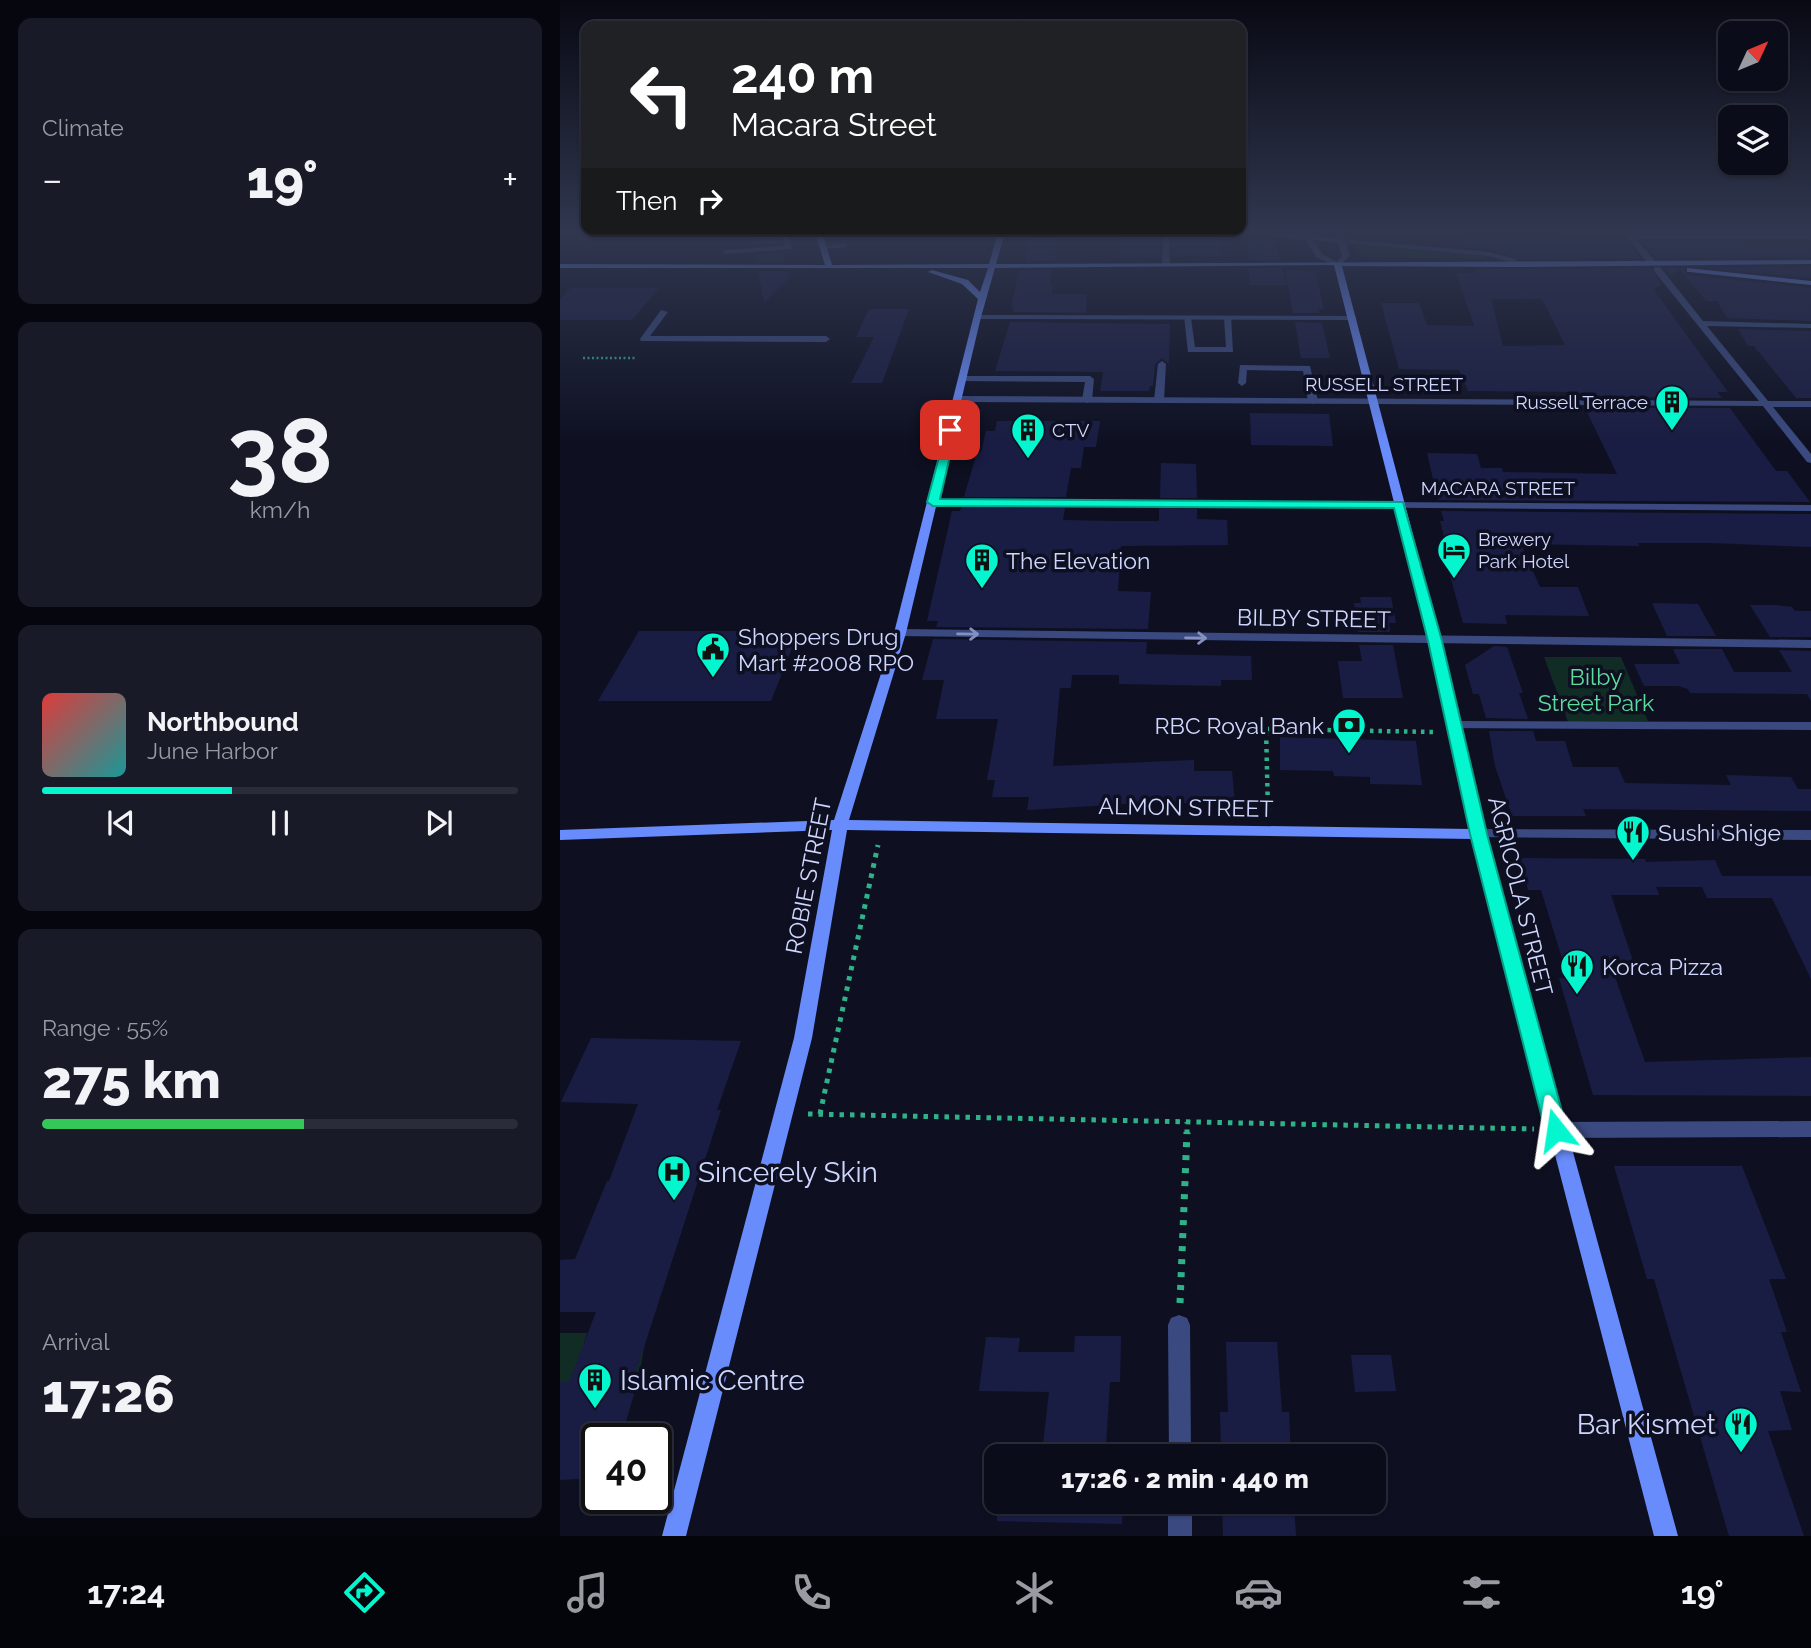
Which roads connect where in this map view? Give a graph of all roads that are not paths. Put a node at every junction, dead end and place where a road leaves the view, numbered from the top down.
1 (982, 301) edge
2 (1348, 301) edge
3 (1683, 301) edge
4 (664, 312) dead end
5 (977, 317) junction
6 (1187, 318) junction
7 (1228, 318) junction
8 (1353, 318) junction
9 (1702, 323) junction
10 (1811, 326) edge
11 (826, 339) dead end
12 (1162, 364) dead end
13 (962, 379) junction
14 (1242, 383) dead end
15 (958, 399) junction
16 (1087, 400) junction
17 (1159, 400) junction
18 (1313, 401) junction
19 (1374, 401) junction
20 (1767, 404) junction
21 (1811, 404) edge
22 (1811, 460) edge
23 (933, 502) junction
24 (1399, 505) junction
25 (1811, 508) edge
26 (900, 633) junction
27 (1435, 641) junction
28 (1811, 644) edge
29 (1811, 726) edge
30 (1455, 729) junction
31 (841, 825) junction
32 (1479, 834) junction
33 (560, 835) edge
34 (1811, 835) edge
35 (1811, 1129) edge
36 (1556, 1130) junction
37 (1179, 1325) road end
38 (1180, 1444) edge
39 (1180, 1514) edge
40 (674, 1536) edge
41 (1180, 1536) edge
42 (1666, 1536) edge

1 - 5 main road, ROBIE STREET
2 - 8 main road, AGRICOLA STREET
3 - 9 street
4 - 11 street
5 - 6 street
5 - 13 main road, ROBIE STREET
6 - 7 street
6 - 7 street
7 - 8 street
8 - 19 main road, AGRICOLA STREET
9 - 10 street
9 - 20 street
12 - 17 street
13 - 15 main road, ROBIE STREET
13 - 16 street
14 - 18 street
15 - 16 street, RUSSELL STREET
15 - 23 main road, ROBIE STREET
16 - 17 street, RUSSELL STREET
17 - 18 street, RUSSELL STREET
18 - 19 street, RUSSELL STREET
19 - 20 street, RUSSELL STREET
19 - 24 main road, AGRICOLA STREET
20 - 21 street, RUSSELL STREET
20 - 22 street
23 - 24 street, MACARA STREET
23 - 26 main road, ROBIE STREET
24 - 25 street, MACARA STREET
24 - 27 main road, AGRICOLA STREET
26 -> 27 street, BILBY STREET
26 - 31 main road, ROBIE STREET
27 - 28 street, BILBY STREET
27 - 30 main road, AGRICOLA STREET
29 - 30 street
30 - 32 main road, AGRICOLA STREET
31 - 32 main road, ALMON STREET
31 - 33 main road, ALMON STREET
31 - 40 main road, ROBIE STREET
32 - 34 street, ALMON STREET
32 - 36 main road, AGRICOLA STREET
35 - 36 street
36 - 42 main road, AGRICOLA STREET
37 - 38 street
39 - 41 street

